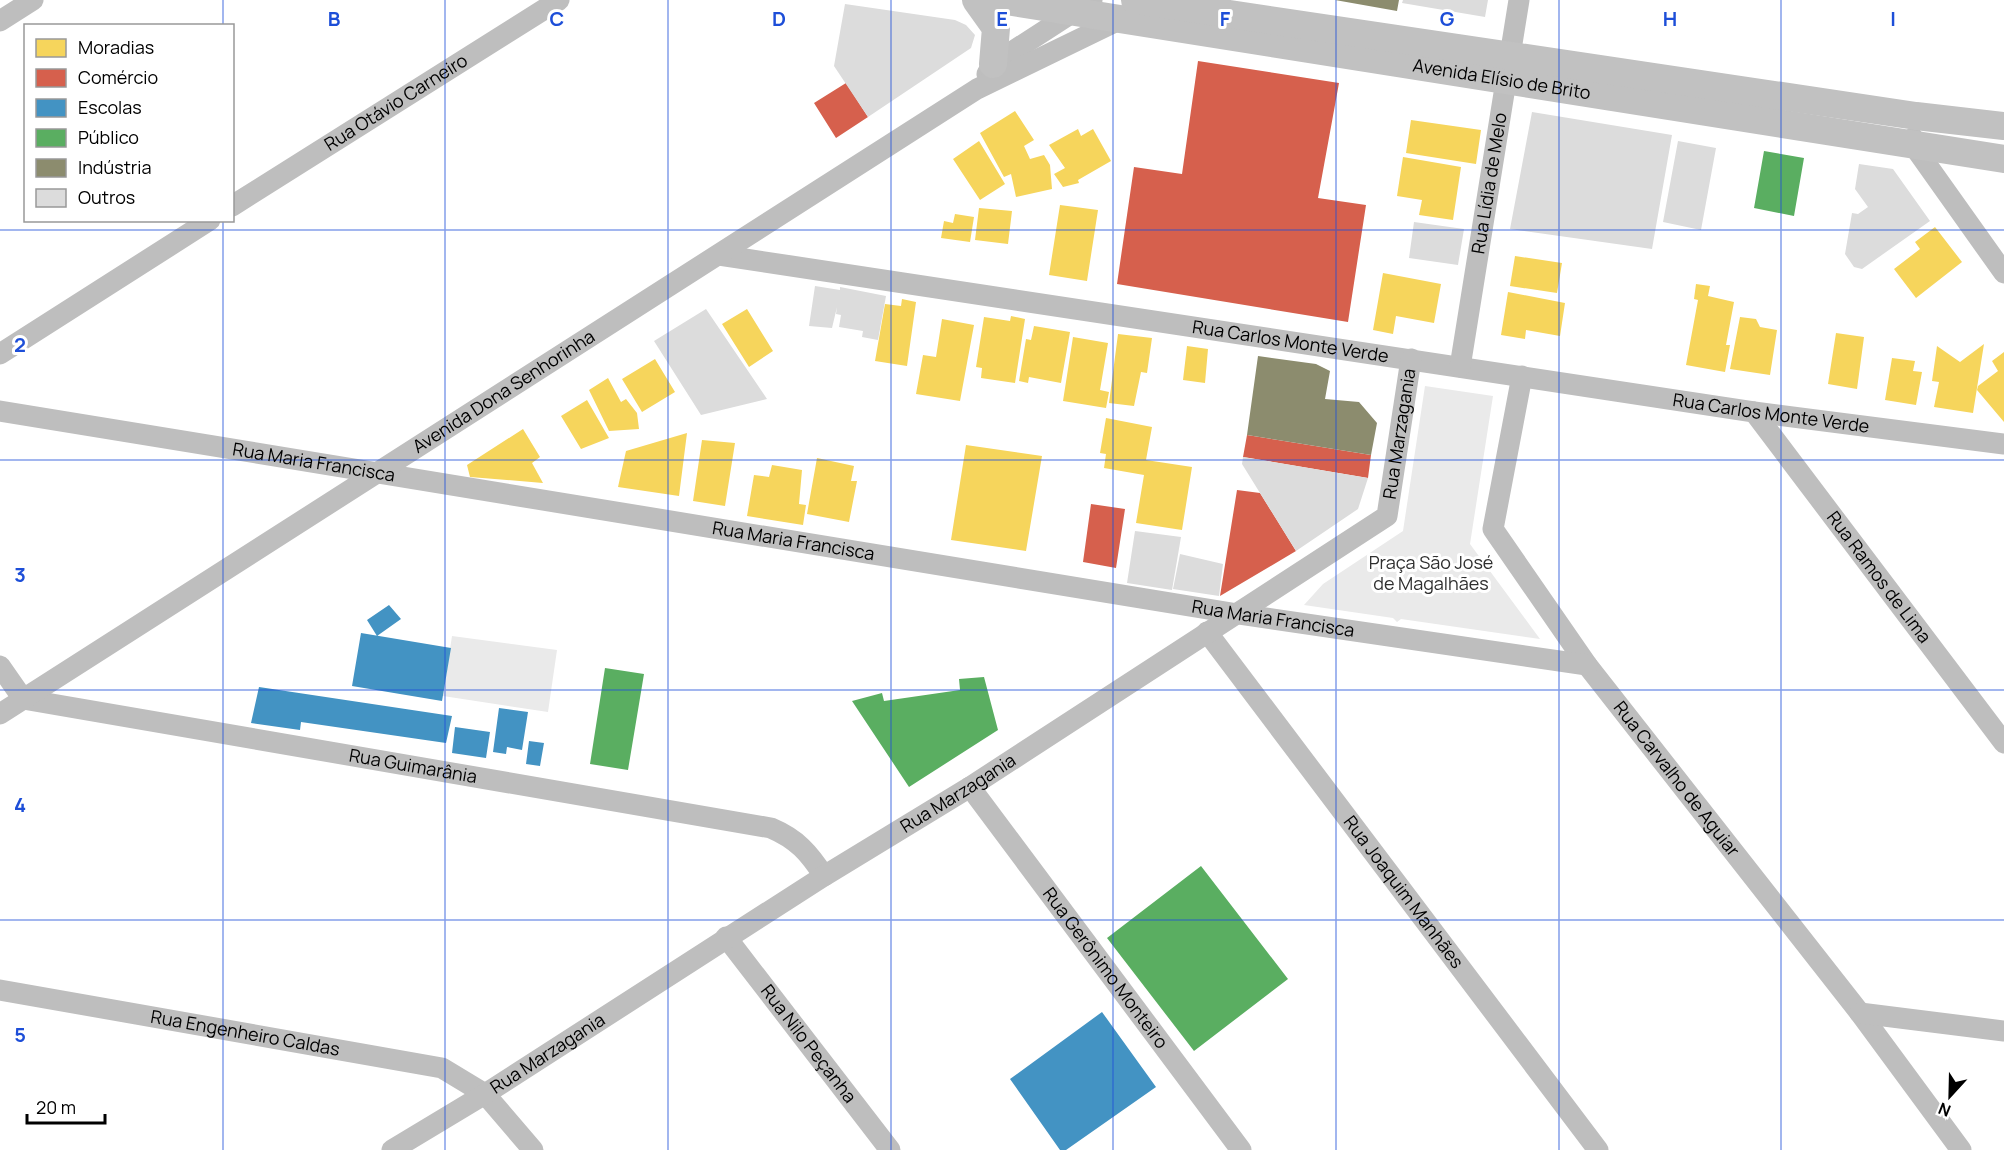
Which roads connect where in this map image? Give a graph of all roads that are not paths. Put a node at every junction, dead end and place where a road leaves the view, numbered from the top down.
1 (33, 0) edge
2 (559, 0) edge
3 (976, 0) edge
4 (1000, 0) edge
5 (1519, 0) edge
6 (1084, 6) edge
7 (1128, 9) edge
8 (0, 21) edge
9 (993, 64) junction
10 (1508, 68) junction
11 (977, 89) junction
12 (1916, 116) junction
13 (2004, 126) edge
14 (1912, 145) junction
15 (2004, 159) edge
16 (234, 206) edge
17 (207, 222) edge
18 (718, 255) junction
19 (2004, 273) edge
20 (0, 354) edge
21 (1411, 359) junction
22 (1460, 367) junction
23 (1522, 376) junction
24 (0, 411) edge
25 (1754, 412) junction
26 (2004, 444) edge
27 (378, 473) junction
28 (1238, 614) junction
29 (1208, 632) junction
30 (1587, 665) junction
31 (0, 666) edge
32 (23, 699) junction
33 (0, 714) edge
34 (2004, 743) edge
35 (970, 787) junction
36 (824, 876) junction
37 (726, 937) junction
38 (0, 990) edge
39 (1860, 1012) junction
40 (2004, 1031) edge
41 (485, 1094) junction
42 (392, 1150) edge
43 (533, 1150) edge
44 (890, 1150) edge
45 (1241, 1150) edge
46 (1599, 1150) edge
47 (1961, 1150) edge

1 - 8 street
2 - 16 street, Rua Otávio Carneiro
3 - 9 street
4 - 6 street, Avenida Elísio de Brito
5 - 10 street, Rua Lídia de Melo
6 - 7 street, Avenida Elísio de Brito
6 - 9 street, Avenida Dona Senhorinha
7 - 10 street, Avenida Elísio de Brito
7 - 11 street, Avenida Dona Senhorinha
9 - 11 street, Avenida Dona Senhorinha
10 - 12 street, Avenida Elísio de Brito
10 - 14 street, Avenida Elísio de Brito
10 - 22 street, Rua Lídia de Melo
11 - 18 street, Avenida Dona Senhorinha
12 - 13 street, Avenida Elísio de Brito
12 - 14 street
14 - 15 street, Avenida Elísio de Brito
14 - 19 street
17 - 20 street
18 - 21 street, Rua Carlos Monte Verde
18 - 27 street, Avenida Dona Senhorinha
21 - 22 street, Rua Carlos Monte Verde
21 - 28 street, Rua Marzagania
22 - 23 street, Rua Carlos Monte Verde
23 - 25 street, Rua Carlos Monte Verde
23 - 30 street, Rua Carvalho de Aguiar
24 - 27 street, Rua Maria Francisca
25 - 26 street, Rua Carlos Monte Verde
25 - 34 street, Rua Ramos de Lima
27 - 28 street, Rua Maria Francisca
27 - 32 street, Avenida Dona Senhorinha
28 - 29 street, Rua Marzagania
28 - 30 street, Rua Maria Francisca
29 - 35 street, Rua Marzagania
29 - 46 street, Rua Joaquim Manhães
30 - 39 street, Rua Carvalho de Aguiar
31 - 32 street
32 - 33 street, Avenida Dona Senhorinha
32 - 36 street, Rua Guimarânia
35 - 36 street, Rua Marzagania
35 - 45 street, Rua Gerônimo Monteiro
36 - 37 street, Rua Marzagania
37 - 41 street, Rua Marzagania
37 - 44 street, Rua Nilo Peçanha
38 - 41 street, Rua Engenheiro Caldas
39 - 40 street
39 - 47 street, Rua Carvalho de Aguiar
41 - 42 street, Rua Marzagania
41 - 43 street, Rua Engenheiro Caldas

